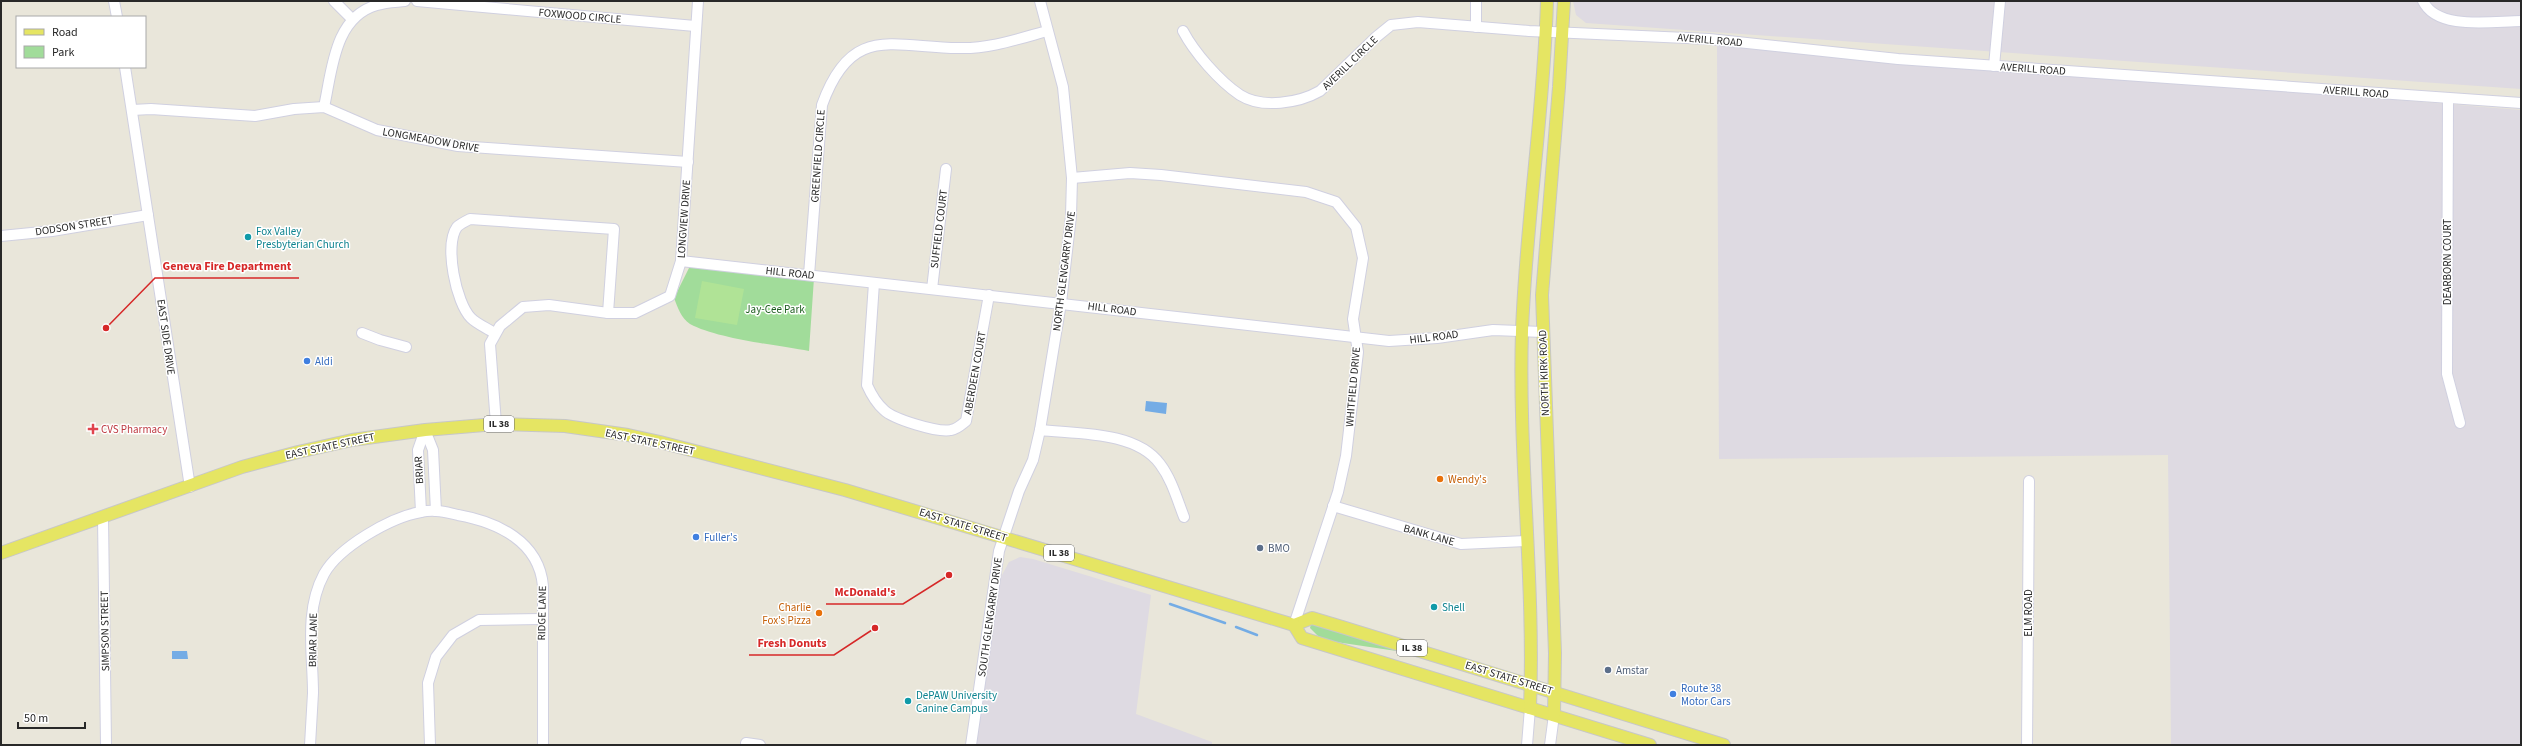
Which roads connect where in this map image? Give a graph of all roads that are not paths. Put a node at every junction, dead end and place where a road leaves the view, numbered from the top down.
1 (114, 1) edge
2 (334, 1) edge
3 (405, 1) edge
4 (417, 1) edge
5 (698, 1) edge
6 (1040, 1) edge
7 (1476, 1) edge
8 (1547, 1) edge
9 (1564, 1) edge
10 (2000, 1) edge
11 (2423, 1) edge
12 (117, 16) edge
13 (352, 19) junction
14 (2521, 21) edge
15 (695, 26) junction
16 (1476, 27) junction
17 (1047, 31) junction
18 (1183, 31) dead end
19 (1546, 31) junction
20 (1562, 32) junction
21 (1994, 66) junction
22 (125, 68) edge
23 (2448, 98) junction
24 (2521, 103) edge
25 (324, 107) junction
26 (132, 110) junction
27 (688, 162) junction
28 (946, 169) dead end
29 (1072, 178) junction
30 (148, 214) junction
31 (1, 236) edge
32 (681, 261) junction
33 (809, 275) junction
34 (874, 283) junction
35 (932, 289) junction
36 (989, 296) junction
37 (1061, 303) junction
38 (608, 312) junction
39 (1522, 331) junction
40 (1542, 332) junction
41 (362, 333) dead end
42 (494, 333) junction
43 (1356, 338) junction
44 (406, 347) dead end
45 (496, 424) junction
46 (2460, 424) dead end
47 (425, 430) junction
48 (1040, 430) junction
49 (2029, 481) dead end
50 (190, 487) junction
51 (1333, 506) junction
52 (436, 511) junction
53 (421, 512) junction
54 (1184, 517) dead end
55 (103, 518) junction
56 (1003, 536) junction
57 (1528, 541) junction
58 (1, 553) edge
59 (541, 619) junction
60 (1294, 625) junction
61 (1531, 684) junction
62 (1555, 692) junction
63 (1530, 708) junction
64 (1554, 715) junction
65 (746, 743) dead end
66 (106, 745) edge
67 (310, 745) edge
68 (430, 745) edge
69 (543, 745) edge
70 (760, 745) edge
71 (971, 745) edge
72 (1527, 745) edge
73 (1550, 745) edge
74 (1650, 745) edge
75 (1724, 745) edge
76 (2027, 745) edge

1 - 12 street
2 - 13 street
3 - 13 street
4 - 15 street, FOXWOOD CIRCLE
5 - 15 street, LONGVIEW DRIVE
6 - 17 street, NORTH GLENGARRY DRIVE
7 - 16 street
8 - 19 main road, NORTH KIRK ROAD
9 - 20 main road, NORTH KIRK ROAD
10 - 21 street
11 - 14 street
13 - 25 street
15 - 27 street, LONGVIEW DRIVE
16 - 18 street, AVERILL CIRCLE
16 - 19 street, AVERILL CIRCLE
17 - 29 street, NORTH GLENGARRY DRIVE
17 - 33 street, GREENFIELD CIRCLE
19 - 20 street, AVERILL ROAD
19 - 39 main road, NORTH KIRK ROAD
20 - 21 street, AVERILL ROAD
20 - 40 main road, NORTH KIRK ROAD
21 - 23 street, AVERILL ROAD
22 - 26 street, EAST SIDE DRIVE
23 - 24 street, AVERILL ROAD
23 - 46 street, DEARBORN COURT
25 - 26 street, LONGMEADOW DRIVE
25 - 27 street, LONGMEADOW DRIVE
26 - 30 street, EAST SIDE DRIVE
27 - 32 street, LONGVIEW DRIVE
28 - 35 street, SUFFIELD COURT
29 - 37 street, NORTH GLENGARRY DRIVE
29 - 43 street, WHITFIELD DRIVE
30 - 31 street, DODSON STREET
30 - 50 street, EAST SIDE DRIVE
32 - 33 street, HILL ROAD
32 - 38 street, LONGVIEW DRIVE
33 - 34 street, HILL ROAD
34 - 35 street, HILL ROAD
34 - 36 street, ABERDEEN COURT
35 - 36 street, HILL ROAD
36 - 37 street, HILL ROAD
37 - 43 street, HILL ROAD
37 - 48 street, NORTH GLENGARRY DRIVE
38 - 42 street, LONGVIEW DRIVE
38 - 42 street
39 - 40 street, HILL ROAD
39 - 43 street, HILL ROAD
39 - 57 main road, NORTH KIRK ROAD
40 - 62 main road, NORTH KIRK ROAD
41 - 44 street
42 - 45 street
43 - 51 street, WHITFIELD DRIVE
45 - 47 main road, EAST STATE STREET / IL 38
45 - 56 main road, EAST STATE STREET / IL 38
47 - 50 main road, EAST STATE STREET / IL 38
47 - 52 street
47 - 53 street, BRIAR
48 - 54 street
48 - 56 street, NORTH GLENGARRY DRIVE
49 - 76 street, ELM ROAD
50 - 55 main road, EAST STATE STREET / IL 38
51 - 57 street, BANK LANE
51 - 60 street, WHITFIELD DRIVE
52 - 53 street, BRIAR LANE
52 - 59 street, RIDGE LANE
53 - 67 street, BRIAR LANE
55 - 58 main road, EAST STATE STREET / IL 38
55 - 66 street, SIMPSON STREET
56 - 60 main road, EAST STATE STREET / IL 38
56 - 71 street, SOUTH GLENGARRY DRIVE
57 - 61 main road, NORTH KIRK ROAD
59 - 68 street
59 - 69 street, RIDGE LANE
60 - 61 main road, EAST STATE STREET / IL 38
60 - 63 main road, EAST STATE STREET / IL 38
61 - 62 main road, EAST STATE STREET / IL 38
61 - 63 main road, NORTH KIRK ROAD
62 - 64 main road, NORTH KIRK ROAD
62 - 75 main road, EAST STATE STREET / IL 38
63 - 64 main road, EAST STATE STREET / IL 38
63 - 72 street, NORTH KIRK ROAD
64 - 73 street, NORTH KIRK ROAD
64 - 74 main road, EAST STATE STREET / IL 38
65 - 70 street

